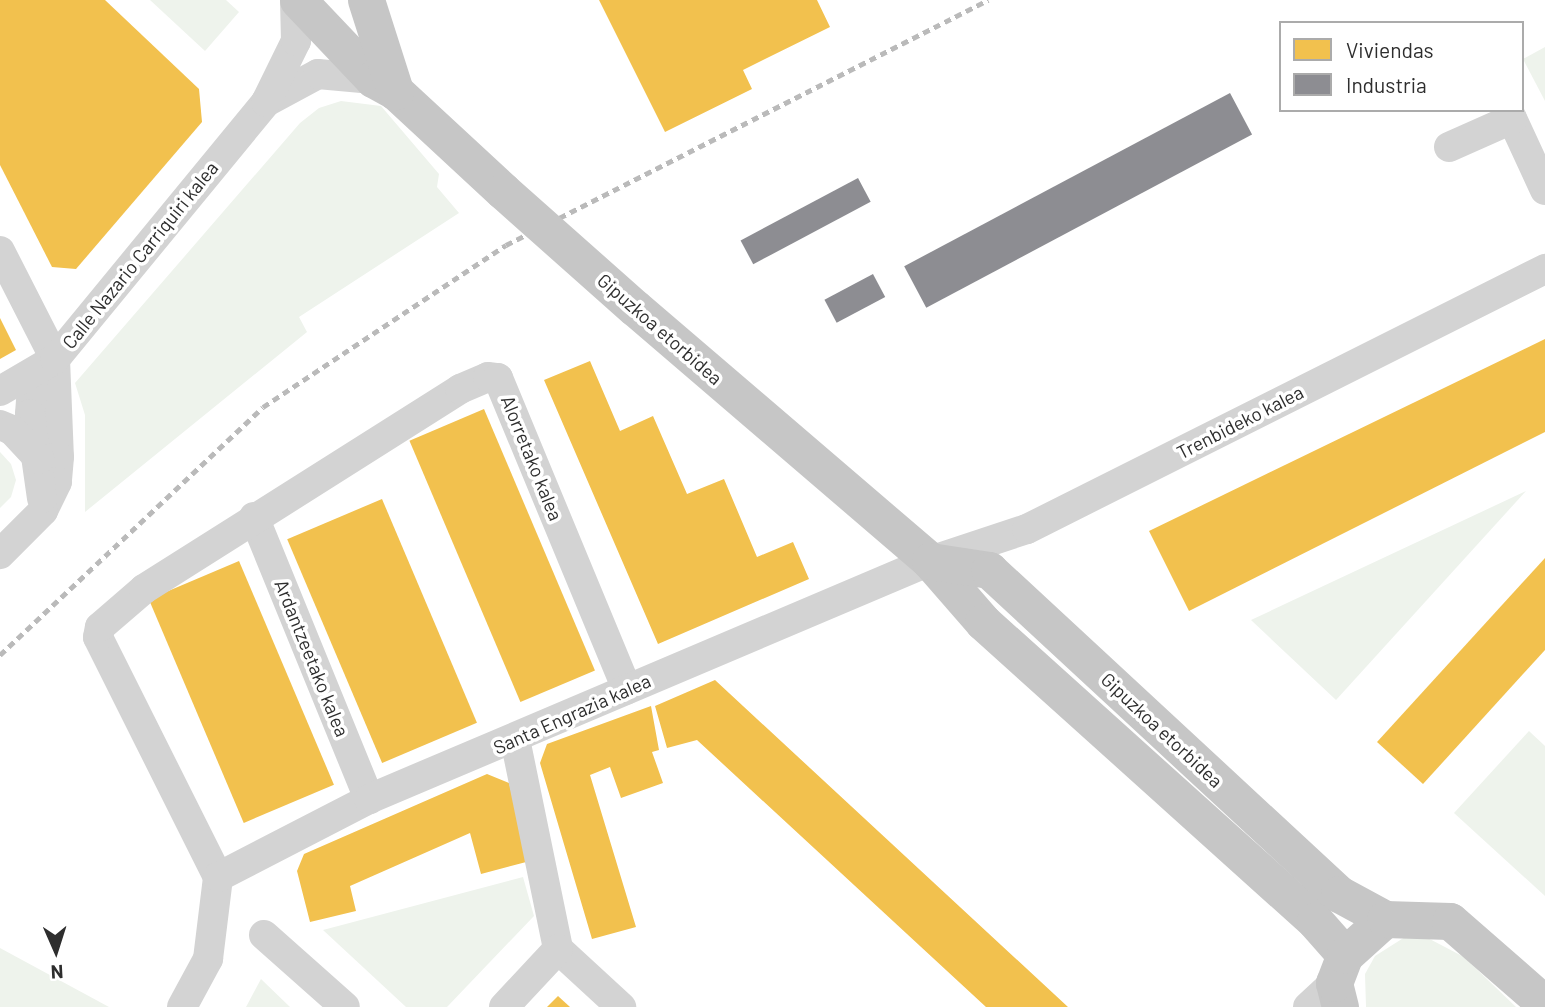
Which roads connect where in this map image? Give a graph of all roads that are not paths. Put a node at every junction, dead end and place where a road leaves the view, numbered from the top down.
1 (296, 0) edge
2 (366, 0) edge
3 (384, 85) junction
4 (266, 102) junction
5 (1510, 115) edge
6 (1449, 148) dead end
7 (1545, 190) edge
8 (0, 251) edge
9 (1545, 269) edge
10 (44, 366) junction
11 (0, 391) edge
12 (0, 425) edge
13 (38, 459) junction
14 (43, 511) junction
15 (254, 517) junction
16 (0, 554) edge
17 (930, 561) junction
18 (627, 690) junction
19 (515, 739) junction
20 (369, 799) junction
21 (218, 877) junction
22 (1385, 919) junction
23 (264, 935) dead end
24 (558, 949) junction
25 (1332, 988) edge
26 (1545, 1004) edge
27 (182, 1007) edge
28 (345, 1007) edge
29 (504, 1007) edge
30 (621, 1007) edge

1 - 3 main road, Gipuzkoa etorbidea
1 - 4 street, Calle Nazario Carriquiri kalea
2 - 3 main road, Gipuzkoa etorbidea
3 - 4 street, Calle Nazario Carriquiri kalea
3 - 17 main road, Gipuzkoa etorbidea, bridge
4 - 10 street, Calle Nazario Carriquiri kalea
5 - 6 street
5 - 7 street
8 - 10 street
9 - 17 street, Trenbideko kalea
10 - 11 street, Calle Nazario Carriquiri kalea
10 - 13 street
10 - 14 street
12 - 13 street
13 - 14 street
14 - 16 street
15 - 18 street, Alorretako kalea
15 - 20 street, Ardantzeetako kalea
15 - 21 street
17 - 18 street, Santa Engrazia kalea
17 - 22 main road, Gipuzkoa etorbidea
17 - 25 main road, Gipuzkoa etorbidea
18 - 19 street, Santa Engrazia kalea
19 - 20 street, Santa Engrazia kalea
19 - 24 street
20 - 21 street, Santa Engrazia kalea
21 - 27 street
22 - 25 main road
22 - 26 main road
23 - 28 street
24 - 29 street
24 - 30 street

